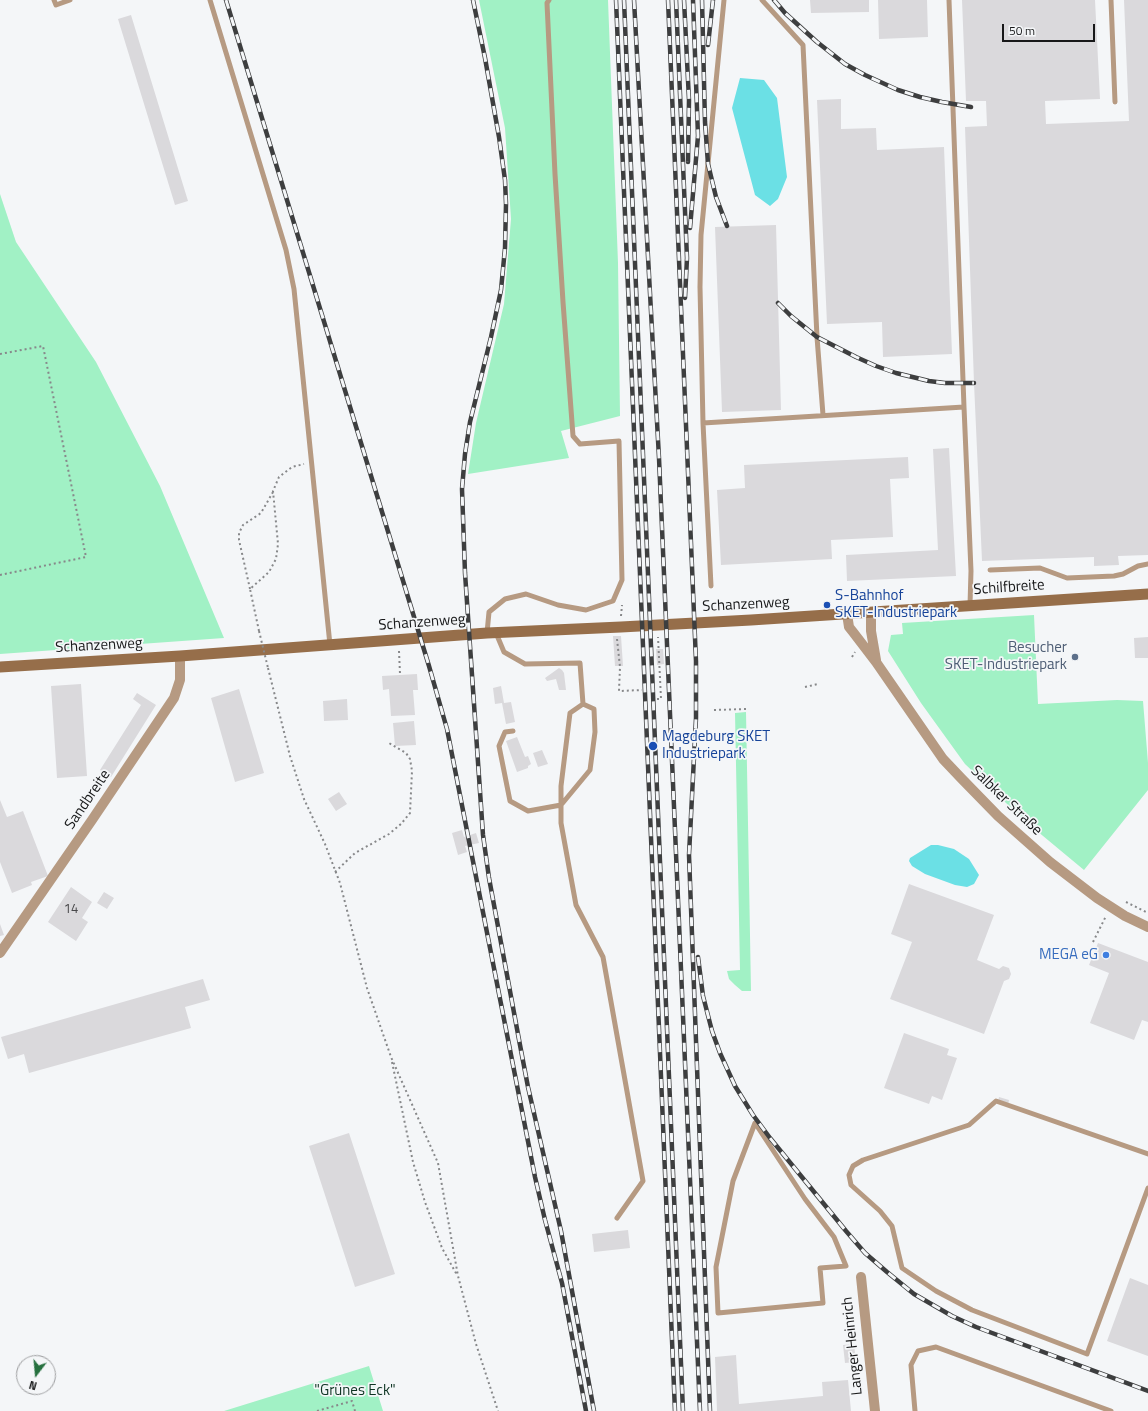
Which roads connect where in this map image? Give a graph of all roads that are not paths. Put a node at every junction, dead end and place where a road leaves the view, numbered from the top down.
1 (54, 0) edge
2 (70, 0) edge
3 (210, 0) edge
4 (549, 0) edge
5 (724, 0) edge
6 (762, 0) edge
7 (948, 0) edge
8 (1111, 0) edge
9 (1115, 102) dead end
10 (964, 407) junction
11 (823, 415) junction
12 (703, 423) junction
13 (1148, 564) edge
14 (990, 570) dead end
15 (711, 586) dead end
16 (1148, 594) edge
17 (970, 606) junction
18 (871, 612) junction
19 (847, 614) junction
20 (491, 633) junction
21 (330, 645) junction
22 (180, 656) junction
23 (876, 662) junction
24 (0, 667) edge
25 (583, 704) junction
26 (513, 731) dead end
27 (561, 805) junction
28 (1148, 927) edge
29 (0, 953) edge
30 (755, 1123) joint
31 (1148, 1154) edge
32 (1148, 1188) edge
33 (617, 1218) dead end
34 (861, 1277) dead end
35 (875, 1411) edge
36 (915, 1411) edge
37 (1110, 1411) edge

1 - 2 lane
3 - 21 lane
4 - 20 lane
5 - 12 lane
6 - 11 lane
7 - 10 lane
8 - 9 lane
10 - 11 lane
10 - 17 lane
11 - 12 lane
12 - 15 lane
13 - 14 lane
16 - 17 main road, Schilfbreite
17 - 18 main road, Schilfbreite
18 - 19 main road, Schilfbreite
18 - 23 street, Salbker Straße
19 - 20 main road, Schanzenweg
19 - 23 street, Salbker Straße
20 - 21 main road, Schanzenweg
20 - 25 lane
21 - 22 main road, Schanzenweg
22 - 24 main road, Schanzenweg
22 - 29 street, Sandbreite
23 - 28 street, Salbker Straße
25 - 27 lane
25 - 27 lane
26 - 27 lane
27 - 33 lane
30 - 30 lane
31 - 32 lane
34 - 35 street, Langer Heinrich
36 - 37 lane

